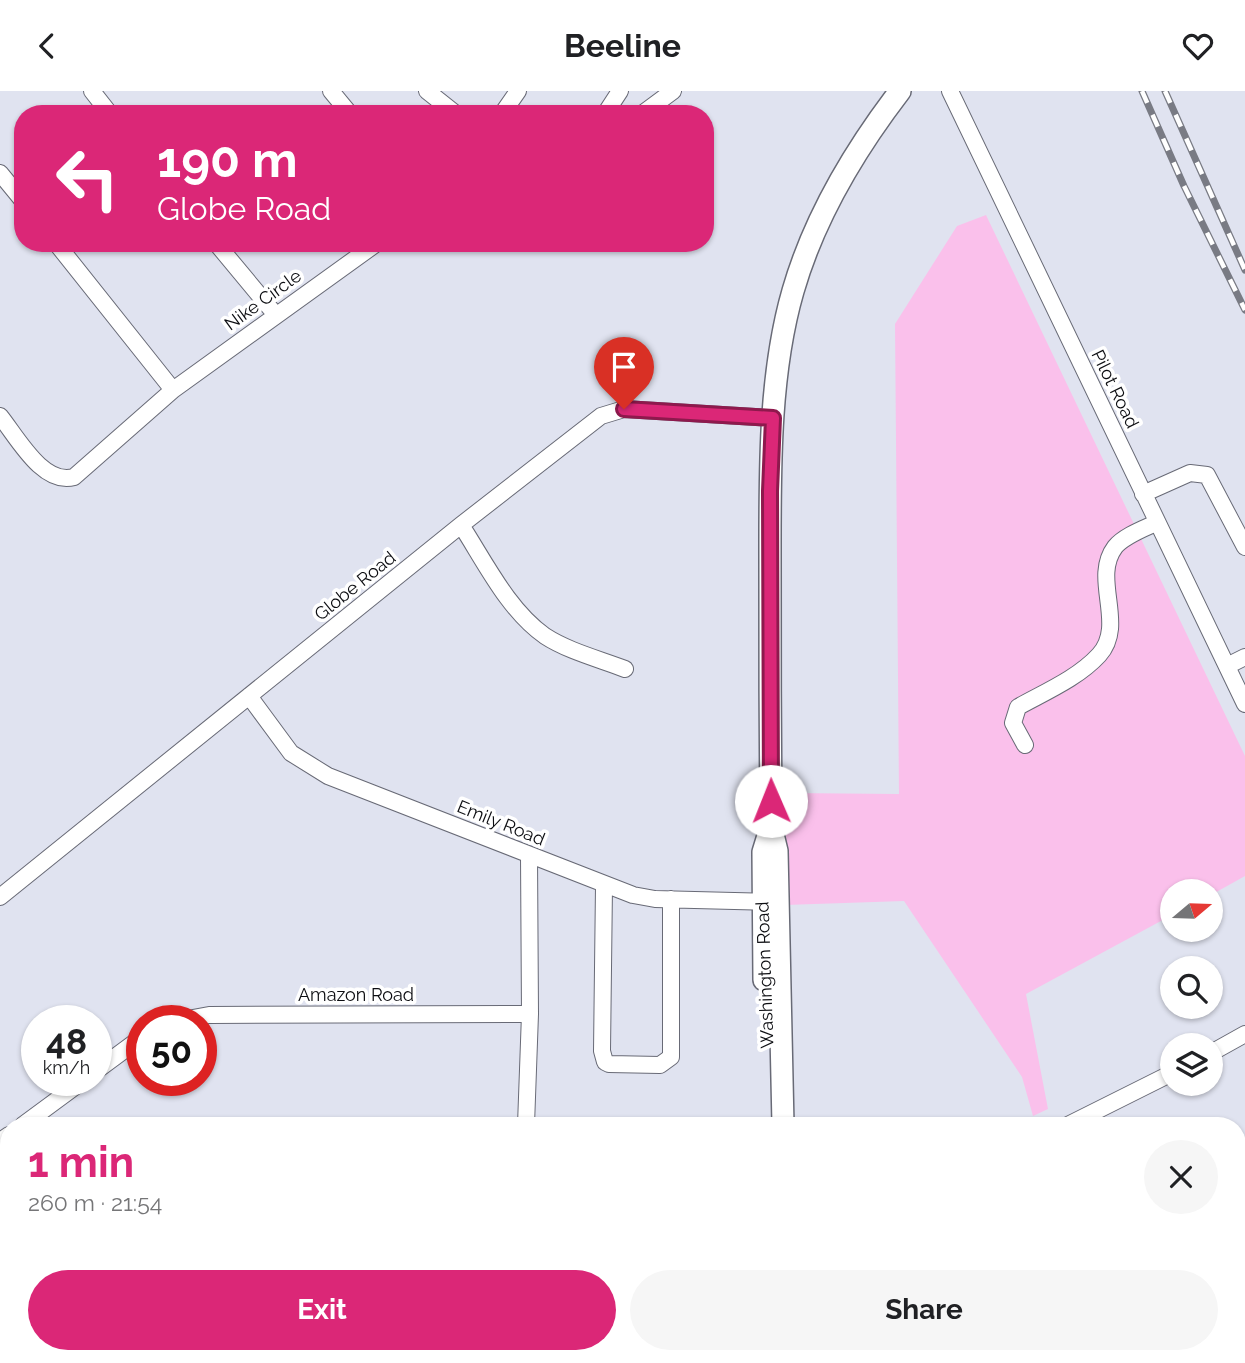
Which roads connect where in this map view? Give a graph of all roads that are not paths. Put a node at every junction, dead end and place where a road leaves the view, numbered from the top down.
1 (92, 91) edge
2 (331, 91) edge
3 (427, 91) edge
4 (673, 91) edge
5 (900, 91) edge
6 (950, 91) edge
7 (103, 105) edge
8 (343, 105) edge
9 (445, 105) edge
10 (654, 105) edge
11 (0, 173) edge
12 (14, 190) edge
13 (63, 252) edge
14 (223, 252) edge
15 (364, 252) edge
16 (275, 314) junction
17 (173, 390) junction
18 (0, 416) edge
19 (773, 418) junction
20 (1143, 494) junction
21 (1156, 523) junction
22 (461, 525) junction
23 (1245, 547) edge
24 (1245, 657) edge
25 (1227, 666) junction
26 (625, 669) dead end
27 (248, 696) junction
28 (1245, 704) edge
29 (1025, 745) dead end
30 (529, 856) junction
31 (604, 886) junction
32 (0, 897) edge
33 (671, 899) junction
34 (769, 902) junction
35 (530, 1014) junction
36 (217, 1016) edge
37 (1245, 1034) edge
38 (1223, 1046) edge
39 (1160, 1079) edge
40 (62, 1096) edge
41 (34, 1117) edge
42 (526, 1117) edge
43 (770, 1117) edge
44 (782, 1117) edge
45 (1084, 1117) edge

1 - 7 street
2 - 8 street
3 - 9 street
4 - 10 street
5 - 19 main road, Washington Road
6 - 20 street, Pilot Road
11 - 12 street
13 - 17 street
14 - 16 street
15 - 16 street, Nike Circle
16 - 17 street, Nike Circle
17 - 18 street, Nike Circle
19 - 22 street, Globe Road
19 - 34 main road, Washington Road
20 - 21 street, Pilot Road
20 - 23 street
21 - 25 street, Pilot Road
21 - 29 street
22 - 26 street
22 - 27 street, Globe Road
24 - 25 street
25 - 28 street, Pilot Road
27 - 30 street, Emily Road
27 - 32 street, Globe Road
30 - 31 street, Emily Road
30 - 35 street
31 - 33 street, Emily Road
31 - 33 street
33 - 34 street, Emily Road
34 - 43 main road, Washington Road
34 - 44 main road, Washington Road
35 - 36 street, Amazon Road
35 - 42 street
37 - 38 street
39 - 45 street
40 - 41 street

